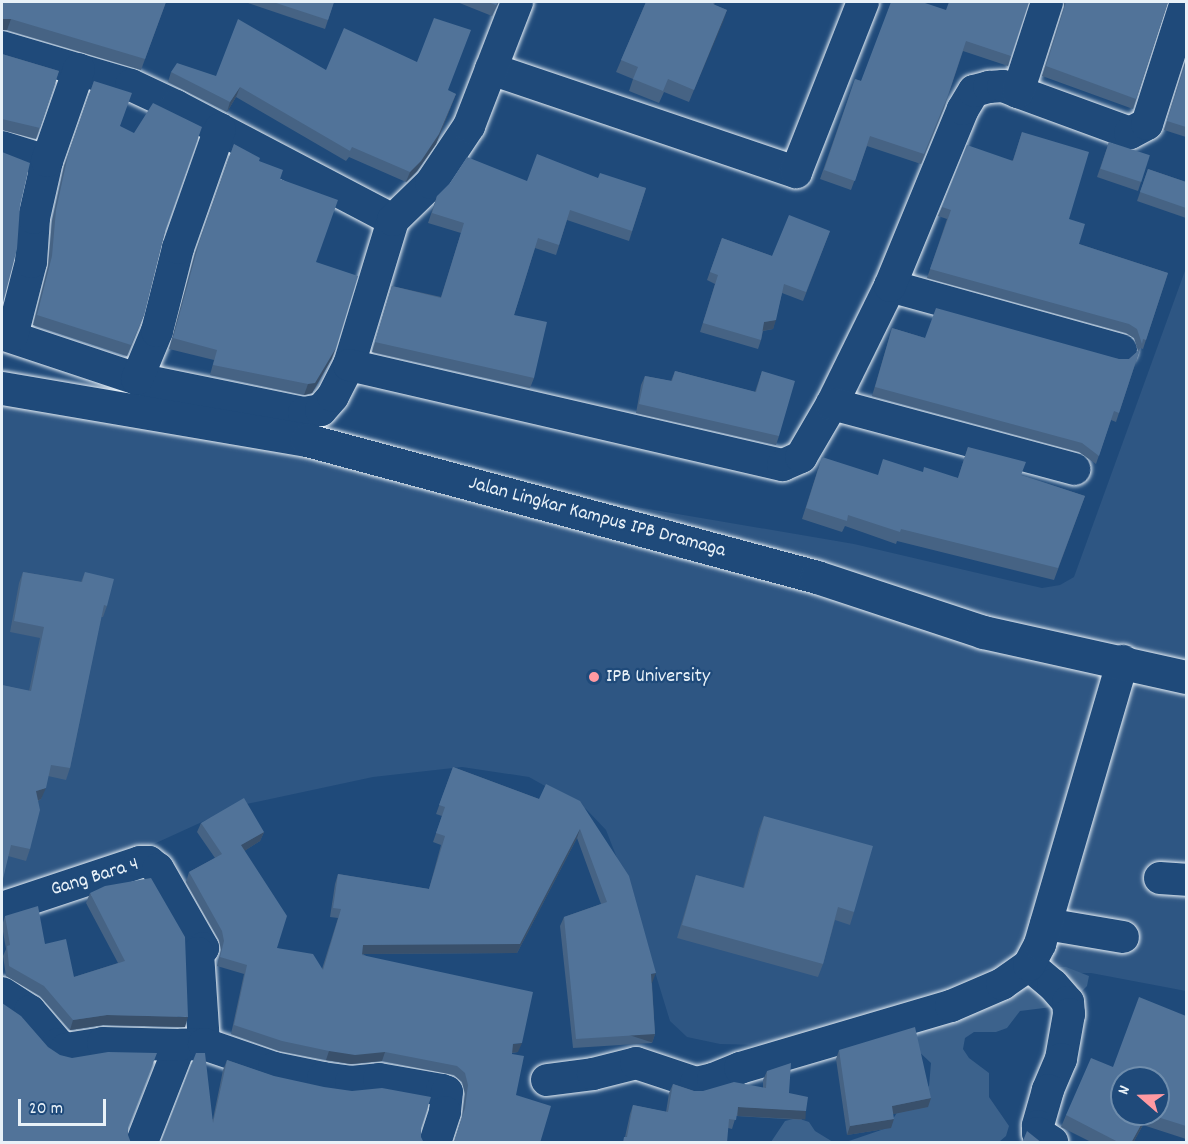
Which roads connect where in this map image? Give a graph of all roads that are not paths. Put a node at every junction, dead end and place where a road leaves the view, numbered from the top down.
1 (517, 2) edge
2 (863, 2) edge
3 (1047, 2) edge
4 (1186, 2) edge
5 (2, 47) edge
6 (79, 69) junction
7 (491, 69) junction
8 (1018, 92) junction
9 (220, 129) junction
10 (2, 147) edge
11 (47, 161) junction
12 (393, 220) junction
13 (890, 286) junction
14 (7, 335) edge
15 (1121, 350) dead end
16 (349, 365) junction
17 (137, 380) junction
18 (2, 388) edge
19 (832, 404) junction
20 (1074, 470) dead end
21 (1124, 661) junction
22 (1186, 677) edge
23 (2, 908) edge
24 (1046, 924) junction
25 (1124, 937) dead end
26 (1029, 965) junction
27 (2, 993) edge
28 (192, 1045) junction
29 (547, 1080) dead end
30 (142, 1143) edge
31 (435, 1143) edge
32 (1052, 1143) edge

1 - 7 street
2 - 7 street
3 - 8 street
4 - 8 street
5 - 6 street
6 - 9 street
6 - 11 street
7 - 12 street
8 - 13 street
9 - 12 street
9 - 17 street
10 - 11 street
11 - 14 street
12 - 16 street
13 - 15 street
13 - 19 street
14 - 17 street
16 - 17 street
16 - 19 street
18 - 21 street, Jalan Lingkar Kampus IPB Dramaga
19 - 20 street
21 - 22 street, Jalan Lingkar Kampus IPB Dramaga
21 - 24 street
23 - 28 street, Gang Bara 4
24 - 25 street
24 - 26 street
26 - 29 street
26 - 32 street
27 - 28 street
28 - 30 street, Gang Bara 4
28 - 31 street

